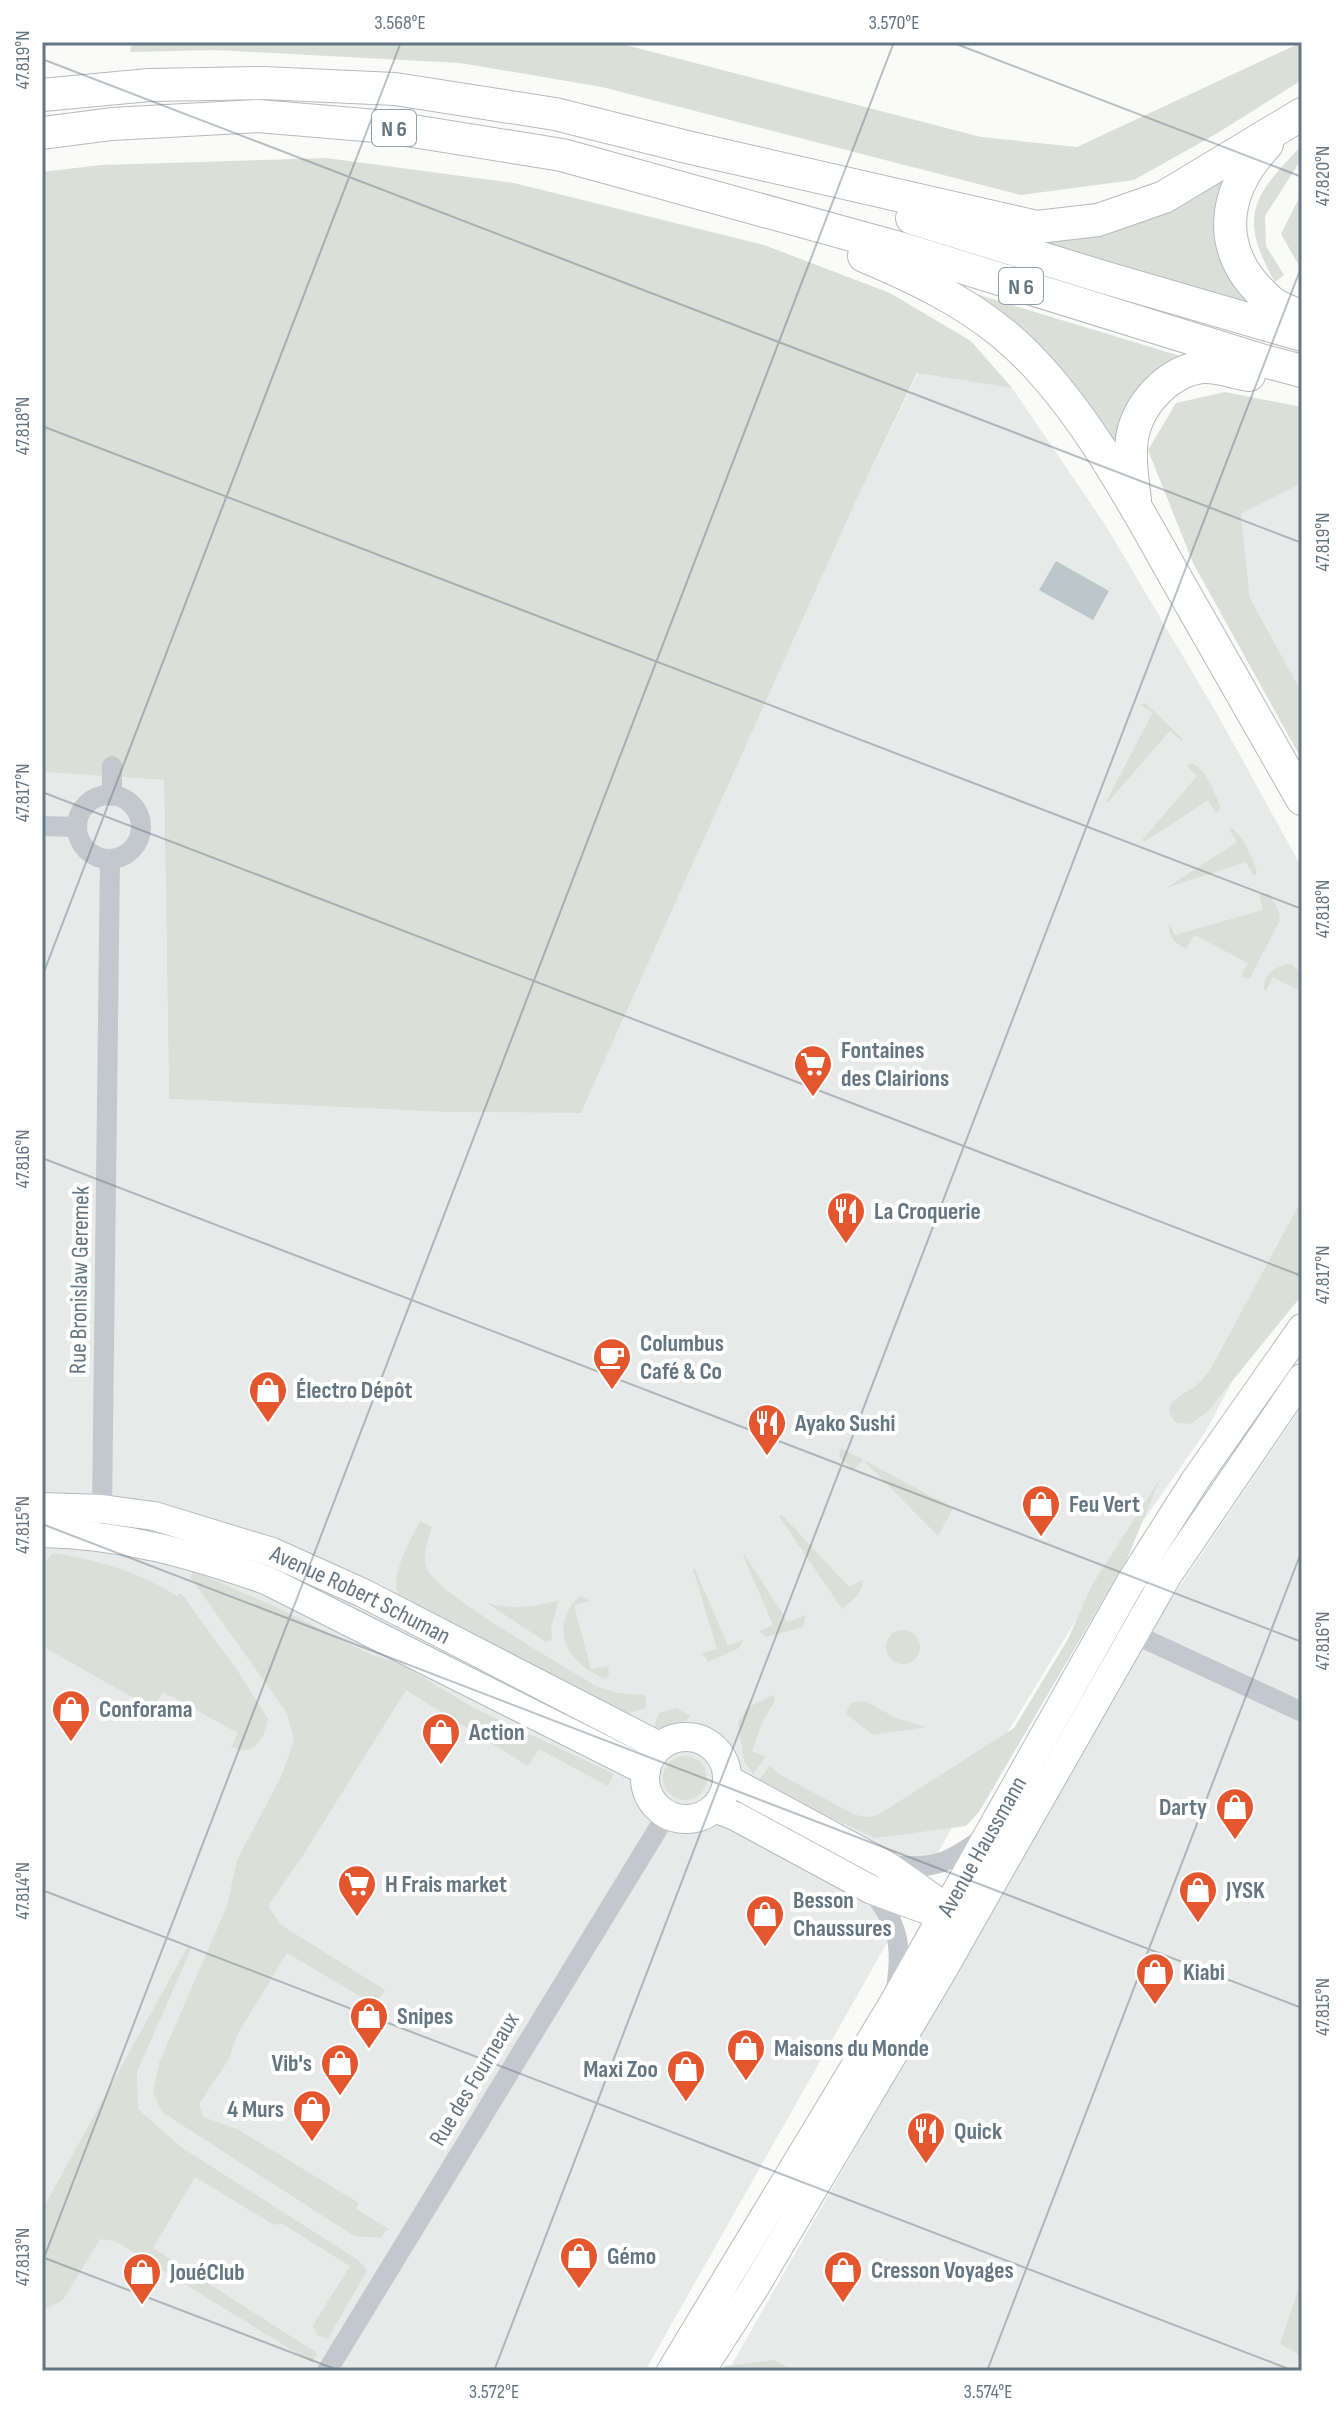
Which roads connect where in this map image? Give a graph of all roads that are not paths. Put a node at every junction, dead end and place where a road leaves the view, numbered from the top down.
1 (42, 95) edge
2 (1292, 121) edge
3 (42, 133) edge
4 (687, 147) junction
5 (740, 203) junction
6 (1302, 317) edge
7 (1302, 335) edge
8 (1302, 371) edge
9 (1302, 387) edge
10 (1136, 507) junction
11 (112, 766) dead end
12 (112, 796) junction
13 (1302, 799) edge
14 (42, 826) edge
15 (77, 827) junction
16 (110, 859) junction
17 (1302, 1328) edge
18 (1302, 1378) edge
19 (42, 1507) edge
20 (102, 1509) junction
21 (42, 1533) edge
22 (1134, 1634) junction
23 (1302, 1712) edge
24 (659, 1746) junction
25 (646, 1771) junction
26 (727, 1779) junction
27 (714, 1808) junction
28 (667, 1814) junction
29 (988, 1834) junction
30 (886, 1865) junction
31 (870, 1889) junction
32 (953, 1915) junction
33 (894, 2002) junction
34 (327, 2371) edge
35 (671, 2371) edge
36 (701, 2371) edge

1 - 4 main road, N 6
2 - 4 main road
2 - 6 main road
3 - 5 main road, N 6
4 - 7 main road, N 6
5 - 8 main road, N 6
5 - 10 main road
9 - 10 main road
10 - 13 main road
11 - 12 street
12 - 15 street
12 - 16 street
14 - 15 street
15 - 16 street
16 - 20 street, Rue Bronislaw Geremek
17 - 29 street, Avenue Haussmann
18 - 22 street, Avenue Haussmann
19 - 20 street, Avenue Robert Schuman
20 - 24 street, Avenue Robert Schuman
21 - 25 street, Avenue Robert Schuman
22 - 23 street
22 - 32 street, Avenue Haussmann
24 - 25 street
24 - 26 street
25 - 28 street
26 - 27 street
26 - 30 street
27 - 28 street
27 - 31 street
28 - 34 street, Rue des Fourneaux
29 - 30 street
29 - 32 street, Avenue Haussmann
30 - 32 street
31 - 32 street
31 - 33 street
32 - 33 street, Avenue Haussmann
32 - 36 street, Avenue Haussmann
33 - 35 street, Avenue Haussmann

